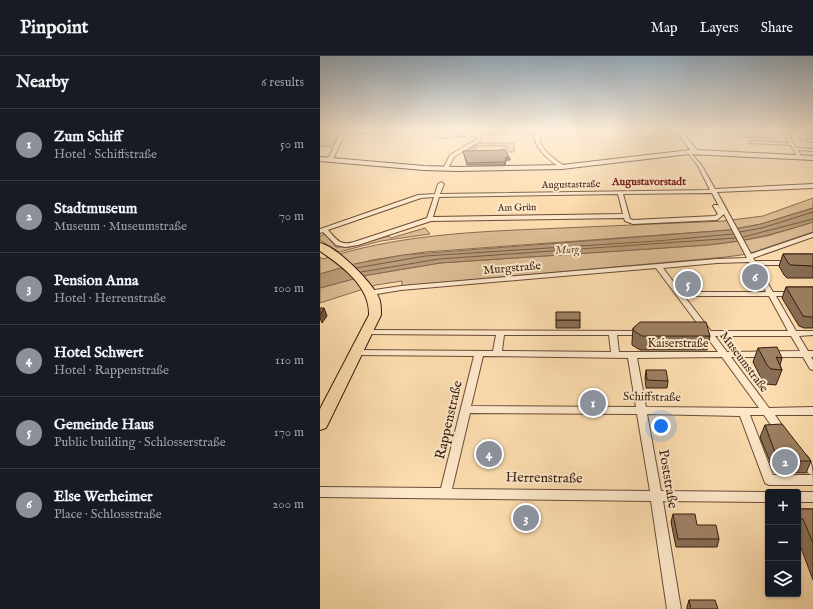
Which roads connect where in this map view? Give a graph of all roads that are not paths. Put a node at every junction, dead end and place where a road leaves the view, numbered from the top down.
1 (452, 156) edge
2 (550, 156) edge
3 (659, 156) edge
4 (694, 156) edge
5 (761, 156) edge
6 (800, 158) joint
7 (813, 158) edge
8 (324, 159) edge
9 (562, 167) junction
10 (445, 169) junction
11 (441, 184) dead end
12 (813, 186) edge
13 (713, 192) junction
14 (620, 194) junction
15 (438, 196) junction
16 (626, 216) junction
17 (430, 219) junction
18 (322, 230) edge
19 (813, 235) edge
20 (320, 246) edge
21 (750, 256) junction
22 (800, 263) edge
23 (658, 266) junction
24 (369, 290) junction
25 (679, 294) junction
26 (771, 294) junction
27 (813, 294) edge
28 (367, 332) junction
29 (501, 332) junction
30 (613, 333) junction
31 (651, 333) edge
32 (793, 333) junction
33 (813, 333) edge
34 (695, 334) edge
35 (708, 334) junction
36 (356, 352) junction
37 (479, 354) junction
38 (497, 354) junction
39 (809, 354) edge
40 (615, 355) junction
41 (632, 355) junction
42 (724, 355) junction
43 (813, 367) edge
44 (466, 409) junction
45 (640, 410) junction
46 (813, 411) edge
47 (744, 412) junction
48 (768, 412) junction
49 (320, 424) edge
50 (788, 440) edge
51 (798, 452) edge
52 (813, 471) edge
53 (813, 480) edge
54 (320, 492) edge
55 (446, 492) junction
56 (656, 495) junction
57 (765, 497) edge
58 (801, 497) edge
59 (813, 497) edge
60 (674, 609) edge

1 - 10 street
2 - 9 street
3 - 9 main road
4 - 13 street
5 - 6 main road
6 - 7 main road
8 - 10 main road
9 - 10 main road
11 - 15 street
12 - 13 street, Augustastraße
13 - 14 street, Augustastraße
13 - 16 street, Am Grün
13 - 21 street
14 - 15 street, Augustastraße
14 - 16 street
15 - 17 street
15 - 18 street, Augustastraße
16 - 17 street, Am Grün
17 - 18 street, Am Grün
19 - 21 street, Murgstraße
20 - 24 main road
21 - 22 street
21 - 23 street, Murgstraße
21 - 26 street
23 - 24 street, Murgstraße
23 - 25 street, Museumstraße
24 - 28 main road
25 - 26 street
25 - 35 street, Museumstraße
26 - 27 street
26 - 32 street
28 - 29 street, Kaiserstraße
28 - 36 main road
29 - 30 street, Kaiserstraße
29 - 38 street
30 - 31 street, Kaiserstraße
30 - 40 street
32 - 33 street, Kaiserstraße
32 - 35 street, Kaiserstraße
32 - 39 street
34 - 35 street, Kaiserstraße
35 - 42 street, Museumstraße
36 - 37 street, Kaiserstraße
36 - 49 main road
37 - 38 street, Kaiserstraße
37 - 44 street, Rappenstraße
38 - 40 street, Kaiserstraße
39 - 42 street, Kaiserstraße
39 - 43 street
40 - 41 street, Kaiserstraße
41 - 42 street, Kaiserstraße
41 - 45 street, Poststraße
42 - 48 street, Museumstraße
44 - 45 street, Schiffstraße
44 - 55 street, Rappenstraße
45 - 47 street, Schiffstraße
45 - 56 street, Poststraße
46 - 48 street, Schiffstraße
47 - 48 street, Schiffstraße
47 - 53 street
48 - 50 street, Museumstraße
51 - 52 street
54 - 55 street, Herrenstraße
55 - 56 street, Herrenstraße
56 - 57 street, Herrenstraße
56 - 60 street, Poststraße
58 - 59 street

